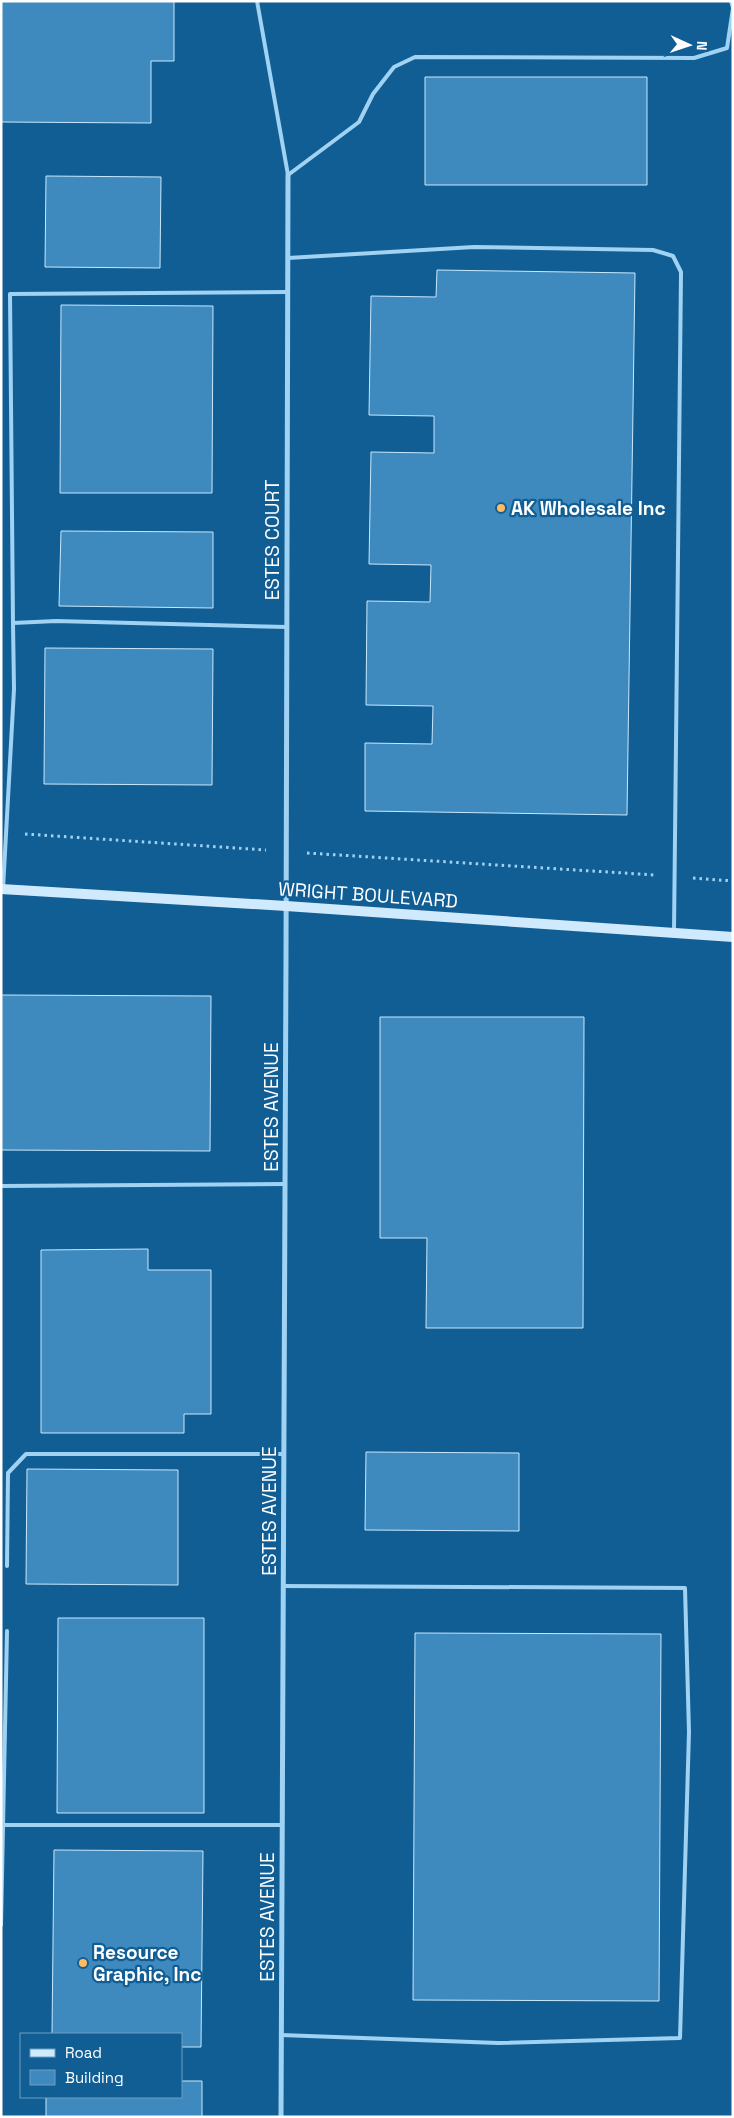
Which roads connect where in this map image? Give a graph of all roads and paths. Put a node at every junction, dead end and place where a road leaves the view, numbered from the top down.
1 (257, 1) edge
2 (731, 1) edge
3 (288, 175) junction
4 (288, 258) junction
5 (287, 292) junction
6 (13, 623) junction
7 (287, 627) junction
8 (7, 833) junction
9 (286, 851) junction
10 (674, 877) junction
11 (733, 880) edge
12 (2, 889) edge
13 (286, 906) junction
14 (674, 933) junction
15 (733, 937) edge
16 (285, 1184) junction
17 (1, 1186) edge
18 (284, 1454) junction
19 (8, 1566) dead end
20 (283, 1586) junction
21 (7, 1631) dead end
22 (3, 1825) junction
23 (282, 1825) junction
24 (1, 1925) edge
25 (281, 2036) junction
26 (281, 2117) edge

1 - 3 lane
2 - 3 lane
3 - 4 street, ESTES COURT
4 - 5 street, ESTES COURT
4 - 10 lane
5 - 6 lane
5 - 7 street, ESTES COURT
6 - 7 lane
6 - 8 lane
7 - 9 street, ESTES COURT
8 - 9 path
8 - 12 lane
9 - 10 path
9 - 13 street, ESTES COURT
10 - 11 path
10 - 14 lane
12 - 13 street, WRIGHT BOULEVARD
13 - 14 street, WRIGHT BOULEVARD
13 - 16 street, ESTES AVENUE
14 - 15 street, WRIGHT BOULEVARD
16 - 17 lane
16 - 18 street, ESTES AVENUE
18 - 19 lane
18 - 20 street, ESTES AVENUE
20 - 23 street, ESTES AVENUE
20 - 25 lane
21 - 22 lane
22 - 23 lane
22 - 24 lane
23 - 25 street, ESTES AVENUE
25 - 26 street, ESTES AVENUE

